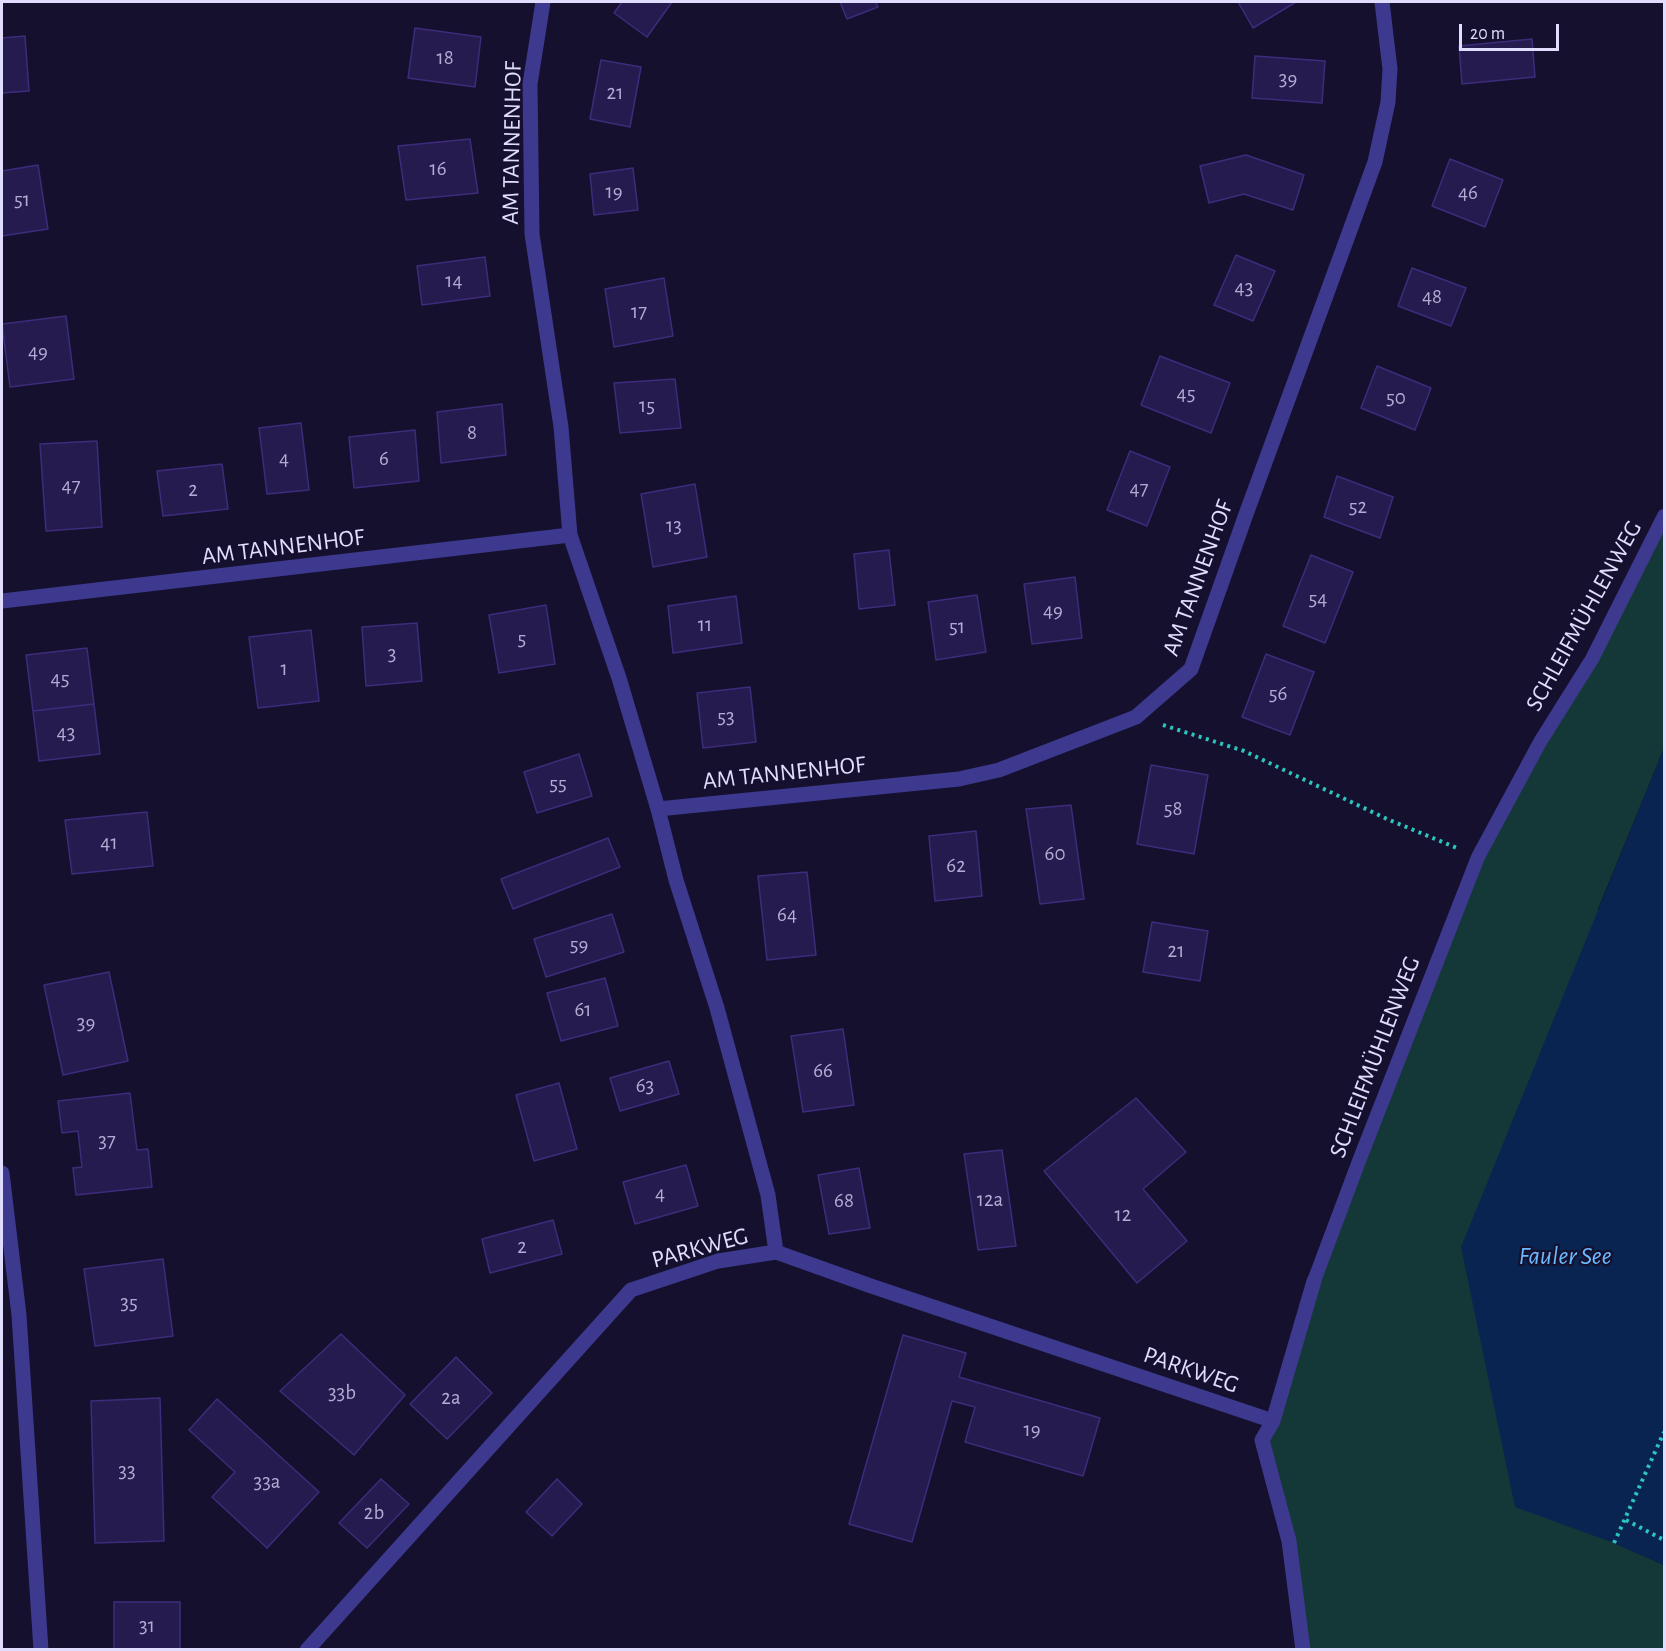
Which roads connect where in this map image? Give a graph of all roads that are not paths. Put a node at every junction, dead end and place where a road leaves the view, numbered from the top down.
1 (543, 2) edge
2 (1382, 2) edge
3 (1665, 516) edge
4 (570, 535) junction
5 (2, 601) edge
6 (658, 809) junction
7 (2, 1173) edge
8 (776, 1252) junction
9 (1314, 1281) joint
10 (1273, 1421) junction
11 (41, 1650) edge
12 (307, 1650) edge
13 (1303, 1650) edge

1 - 4 street, AM TANNENHOF
2 - 6 street, AM TANNENHOF
3 - 9 lane, SCHLEIFMÜHLENWEG
4 - 5 street, AM TANNENHOF
4 - 6 street, AM TANNENHOF
6 - 8 street, AM TANNENHOF
7 - 11 street
8 - 10 street, PARKWEG
8 - 12 street, PARKWEG
9 - 10 street, SCHLEIFMÜHLENWEG
10 - 13 street, SCHLEIFMÜHLENWEG

